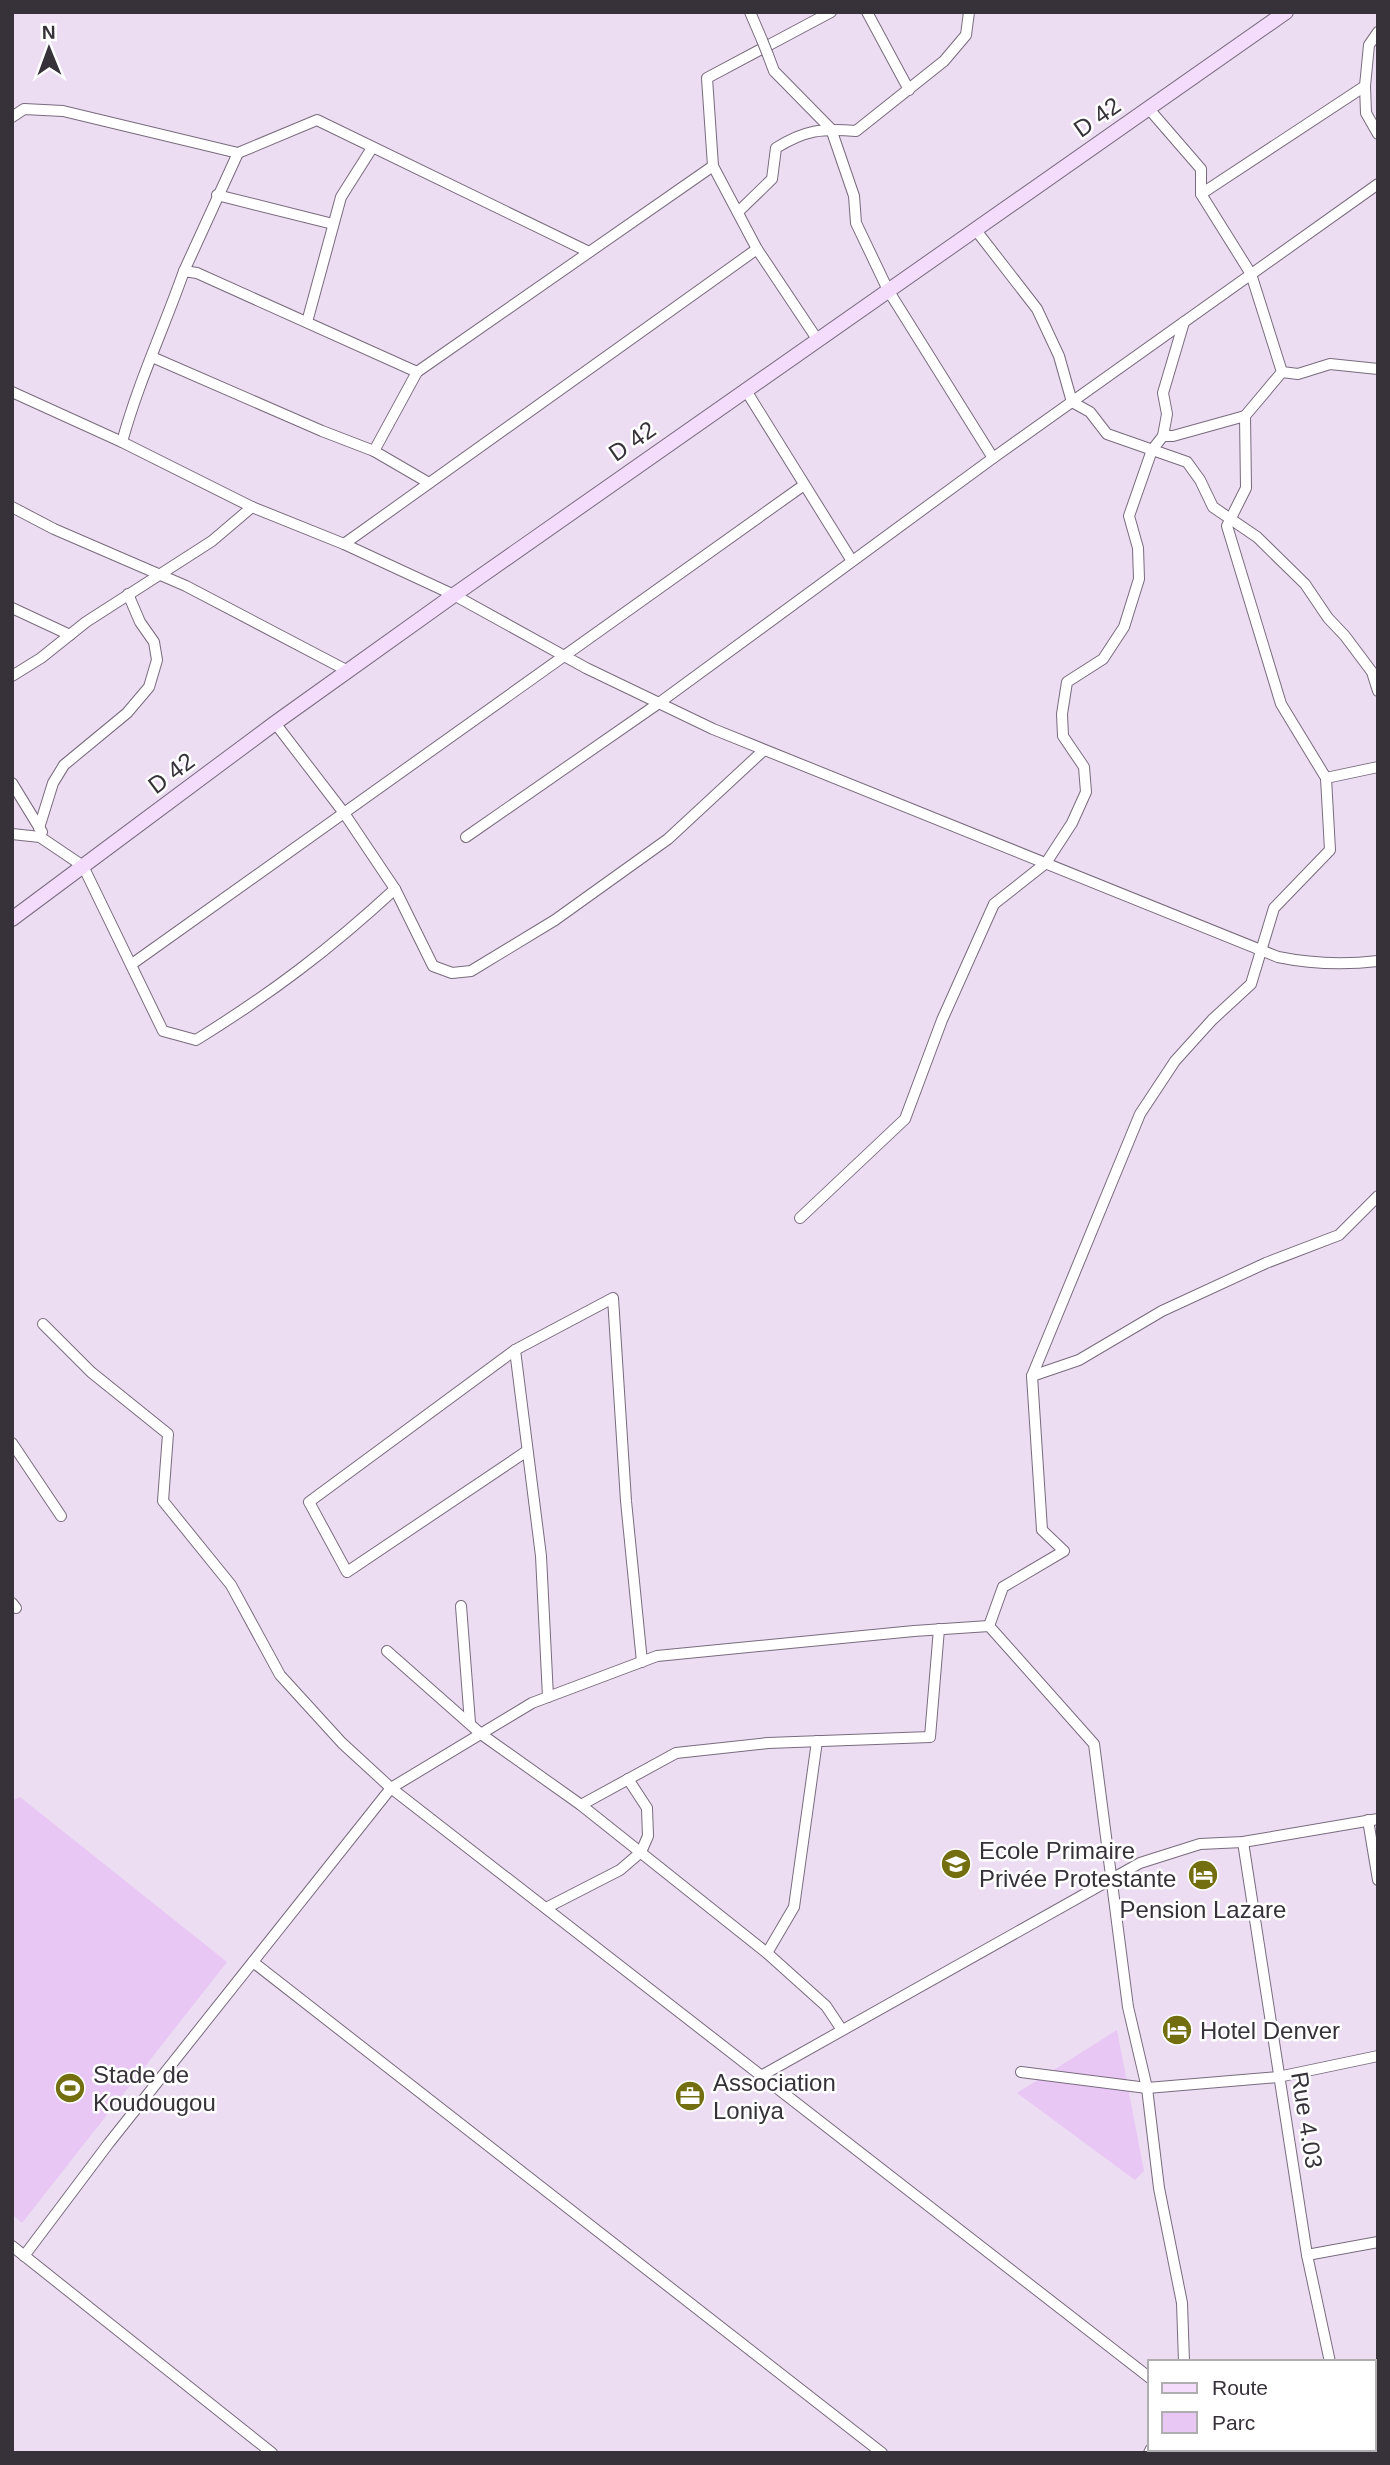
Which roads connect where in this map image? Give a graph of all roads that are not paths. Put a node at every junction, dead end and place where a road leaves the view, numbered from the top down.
1 (750, 12) edge
2 (831, 12) edge
3 (867, 12) edge
4 (969, 12) edge
5 (1286, 12) edge
6 (1378, 32) edge
7 (1365, 86) junction
8 (909, 90) junction
9 (1149, 109) junction
10 (12, 117) edge
11 (831, 129) junction
12 (1378, 134) edge
13 (372, 148) junction
14 (238, 153) junction
15 (713, 166) junction
16 (1378, 184) edge
17 (1201, 194) junction
18 (217, 195) junction
19 (738, 212) junction
20 (333, 223) junction
21 (975, 229) junction
22 (757, 249) junction
23 (589, 252) junction
24 (184, 271) junction
25 (1251, 274) junction
26 (888, 290) junction
27 (307, 322) junction
28 (1184, 322) junction
29 (817, 339) junction
30 (152, 357) junction
31 (1378, 369) edge
32 (417, 372) junction
33 (1282, 372) junction
34 (744, 389) junction
35 (12, 392) edge
36 (1072, 402) junction
37 (1245, 416) junction
38 (1163, 436) junction
39 (121, 442) junction
40 (1152, 450) junction
41 (374, 451) junction
42 (993, 458) junction
43 (429, 483) junction
44 (804, 485) junction
45 (252, 506) junction
46 (12, 507) edge
47 (1231, 518) junction
48 (344, 544) junction
49 (852, 561) junction
50 (159, 574) junction
51 (128, 594) junction
52 (454, 595) junction
53 (12, 608) edge
54 (71, 635) junction
55 (564, 656) junction
56 (348, 671) junction
57 (12, 676) edge
58 (1378, 691) edge
59 (659, 703) junction
60 (275, 723) junction
61 (764, 750) junction
62 (1378, 766) edge
63 (1326, 778) junction
64 (12, 783) edge
65 (344, 813) junction
66 (40, 828) junction
67 (12, 834) edge
68 (466, 837) dead end
69 (48, 841) junction
70 (1046, 863) junction
71 (83, 866) junction
72 (395, 889) junction
73 (12, 919) edge
74 (1263, 950) junction
75 (1378, 961) edge
76 (132, 964) junction
77 (1378, 1196) edge
78 (800, 1219) dead end
79 (43, 1324) dead end
80 (515, 1350) junction
81 (1032, 1376) junction
82 (12, 1443) edge
83 (527, 1451) junction
84 (61, 1516) dead end
85 (461, 1606) dead end
86 (989, 1626) junction
87 (940, 1629) junction
88 (387, 1651) dead end
89 (642, 1662) junction
90 (548, 1698) junction
91 (470, 1723) junction
92 (481, 1734) junction
93 (817, 1741) junction
94 (628, 1779) junction
95 (391, 1788) junction
96 (581, 1805) junction
97 (1373, 1820) edge
98 (1243, 1842) junction
99 (640, 1852) junction
100 (1112, 1877) junction
101 (1378, 1880) edge
102 (546, 1908) junction
103 (767, 1952) junction
104 (253, 1962) junction
105 (842, 2030) junction
106 (1378, 2056) edge
107 (1021, 2072) dead end
108 (761, 2076) junction
109 (1278, 2077) junction
110 (1147, 2088) junction
111 (1378, 2242) edge
112 (12, 2246) edge
113 (1307, 2255) junction
114 (24, 2256) junction
115 (1184, 2360) edge
116 (1330, 2360) edge
117 (1148, 2376) edge
118 (272, 2453) edge
119 (882, 2453) edge

1 - 11 street, bridge
2 - 15 street
3 - 8 street
4 - 8 street
5 - 9 street, D 42 / D 42
6 - 7 street
7 - 12 street
7 - 17 street
8 - 11 street
9 - 17 street
9 - 21 street, D 42 / D 42
10 - 14 street
11 - 19 street
11 - 26 street
13 - 14 street
13 - 20 street
13 - 23 street
14 - 18 street
15 - 19 street
15 - 23 street
16 - 25 street
17 - 25 street
18 - 20 street
18 - 24 street
19 - 22 street
20 - 27 street
21 - 26 street, D 42 / D 42
21 - 36 street
22 - 29 street
22 - 43 street
23 - 32 street
24 - 27 street
24 - 30 street
25 - 28 street
25 - 33 street
26 - 29 street, D 42 / D 42
26 - 42 street
27 - 32 street
28 - 36 street
28 - 38 street
29 - 34 street, D 42 / D 42
30 - 39 street
30 - 41 street
31 - 33 street
32 - 41 street
33 - 37 street
34 - 44 street
34 - 52 street, D 42 / D 42
35 - 39 street
36 - 40 street
36 - 42 street
37 - 38 street
37 - 47 street
38 - 40 street
39 - 45 street
40 - 47 street
40 - 70 street
41 - 43 street
42 - 49 street
43 - 48 street
44 - 49 street
44 - 55 street
45 - 48 street
45 - 50 street
46 - 50 street
47 - 58 street
47 - 63 street
48 - 52 street
49 - 59 street
50 - 51 street
50 - 56 street
51 - 54 street
51 - 66 street
52 - 55 street
52 - 56 street, D 42 / D 42
53 - 54 street
54 - 57 street
55 - 59 street
55 - 65 street
56 - 60 street, D 42 / D 42
59 - 61 street
59 - 68 street
60 - 65 street
60 - 71 street, D 42 / D 42
61 - 70 street
61 - 72 street
62 - 63 street
63 - 74 street
64 - 66 street
65 - 72 street
65 - 76 street
66 - 69 street
67 - 69 street
69 - 71 street
70 - 74 street
70 - 78 street
71 - 73 street, D 42 / D 42
71 - 76 street
72 - 76 street
74 - 75 street
74 - 81 street
77 - 81 street
79 - 95 street
80 - 83 street
80 - 83 street
80 - 89 street
81 - 86 street
82 - 84 street
83 - 90 street
85 - 91 street
86 - 87 street
86 - 100 street
87 - 89 street
87 - 93 street
88 - 91 street
89 - 90 street
90 - 92 street
91 - 92 street
92 - 95 street
92 - 96 street
93 - 94 street
93 - 103 street
94 - 96 street
94 - 99 street
95 - 102 street
95 - 104 street
96 - 99 street
97 - 98 street
97 - 101 street
98 - 100 street
98 - 109 street, Rue 4.03
99 - 102 street
99 - 103 street
100 - 105 street
100 - 110 street
102 - 108 street
103 - 105 street
104 - 114 street
104 - 119 street
105 - 108 street
106 - 109 street
107 - 110 street
108 - 117 street
109 - 110 street
109 - 113 street, Rue 4.03
110 - 115 street
111 - 113 street
112 - 114 street
113 - 116 street, Rue 4.03
114 - 118 street

